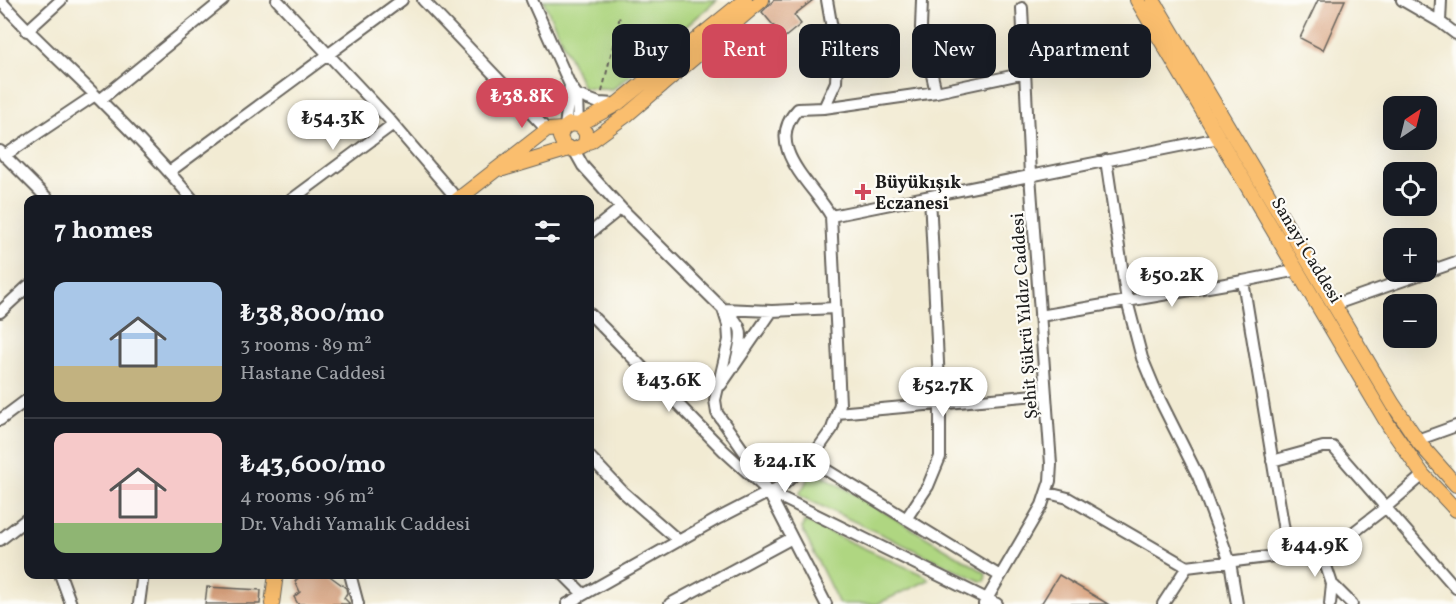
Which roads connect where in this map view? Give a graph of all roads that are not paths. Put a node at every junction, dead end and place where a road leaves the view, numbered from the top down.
1 (0, 0) edge
2 (62, 0) edge
3 (223, 0) edge
4 (277, 0) edge
5 (402, 0) edge
6 (423, 0) edge
7 (532, 0) edge
8 (745, 0) edge
9 (762, 0) edge
10 (827, 0) edge
11 (922, 0) edge
12 (1137, 0) edge
13 (1153, 0) edge
14 (1402, 0) edge
15 (1441, 0) edge
16 (1023, 3) edge
17 (1440, 22) junction
18 (1024, 24) edge
19 (27, 31) junction
20 (1456, 34) edge
21 (327, 55) junction
22 (1008, 77) edge
23 (1026, 78) edge
24 (573, 90) junction
25 (936, 92) junction
26 (98, 98) junction
27 (616, 104) junction
28 (824, 108) junction
29 (392, 125) junction
30 (569, 127) junction
31 (547, 130) junction
32 (1218, 138) junction
33 (576, 147) junction
34 (2, 153) edge
35 (1106, 160) junction
36 (169, 172) junction
37 (495, 172) junction
38 (1030, 175) junction
39 (44, 195) edge
40 (189, 195) edge
41 (298, 195) edge
42 (454, 195) edge
43 (463, 195) edge
44 (930, 196) junction
45 (621, 208) junction
46 (831, 216) junction
47 (594, 230) edge
48 (1456, 262) edge
49 (1298, 270) junction
50 (1243, 281) junction
51 (24, 290) edge
52 (1127, 301) junction
53 (1334, 305) junction
54 (835, 308) junction
55 (723, 309) junction
56 (772, 311) junction
57 (0, 312) edge
58 (1040, 316) junction
59 (594, 318) edge
60 (736, 362) junction
61 (718, 390) junction
62 (1046, 394) junction
63 (24, 402) edge
64 (940, 404) junction
65 (837, 413) junction
66 (0, 420) edge
67 (1456, 426) edge
68 (1417, 440) junction
69 (810, 460) junction
70 (594, 461) edge
71 (1272, 461) junction
72 (1423, 475) junction
73 (1456, 484) edge
74 (768, 491) junction
75 (1047, 492) junction
76 (1385, 508) junction
77 (1456, 510) edge
78 (906, 519) junction
79 (24, 524) edge
80 (792, 538) junction
81 (0, 540) edge
82 (679, 541) junction
83 (1320, 551) junction
84 (1288, 555) junction
85 (1230, 562) junction
86 (1187, 567) junction
87 (1000, 576) junction
88 (62, 579) edge
89 (142, 579) edge
90 (275, 579) edge
91 (351, 579) edge
92 (569, 579) edge
93 (1332, 584) junction
94 (1456, 588) edge
95 (583, 594) junction
96 (989, 602) edge
97 (70, 604) edge
98 (139, 604) edge
99 (272, 604) edge
100 (358, 604) edge
101 (567, 604) edge
102 (670, 604) edge
103 (826, 604) edge
104 (1162, 604) edge
105 (1237, 604) edge
106 (1330, 604) edge
107 (1352, 604) edge

1 - 19 street
2 - 19 street
3 - 26 street
4 - 21 street
5 - 21 street
6 - 31 street
7 - 24 street
8 - 27 main road
9 - 33 main road
10 - 28 street
11 - 25 street
12 - 32 main road, Sanayi Caddesi
13 - 53 main road, Sanayi Caddesi
14 - 17 street
15 - 17 street
16 - 18 street, Şehit Şükrü Yıldız Caddesi
17 - 20 street
19 - 26 street
21 - 29 street
21 - 36 street
22 - 25 street
23 - 38 street, Şehit Şükrü Yıldız Caddesi
24 - 27 street
24 - 30 street
25 - 28 street
26 - 34 street
26 - 36 street
27 - 30 main road
28 - 46 street
29 - 41 street
29 - 42 street
30 - 31 main road
30 - 33 main road
30 - 33 main road
31 - 37 main road
32 - 35 street
32 - 49 main road, Sanayi Caddesi
33 - 37 main road
33 - 45 street
34 - 39 street
35 - 38 street
35 - 52 street
36 - 40 street
37 - 43 main road
38 - 44 street
38 - 58 street, Şehit Şükrü Yıldız Caddesi
44 - 46 street
44 - 64 street
45 - 47 street
45 - 55 street
46 - 54 street
48 - 53 street
49 - 50 street
49 - 72 main road, Sanayi Caddesi
50 - 52 street
50 - 71 street
51 - 57 street
52 - 58 street
52 - 85 street
53 - 68 main road, Sanayi Caddesi
54 - 56 street
54 - 65 street
55 - 56 street
55 - 60 street
55 - 61 street
56 - 60 street
58 - 62 street, Şehit Şükrü Yıldız Caddesi
59 - 74 street
60 - 61 street
61 - 74 street
62 - 64 street
62 - 75 street, Şehit Şükrü Yıldız Caddesi
63 - 66 street
64 - 65 street
64 - 78 street
65 - 69 street
67 - 68 street
68 - 73 main road, Sanayi Caddesi
69 - 74 street
69 - 78 street
70 - 82 street
71 - 76 street
71 - 84 street
72 - 76 street
72 - 77 main road, Sanayi Caddesi
74 - 80 street
74 - 82 street
74 - 96 street
75 - 86 street
75 - 87 street, Şehit Şükrü Yıldız Caddesi
76 - 83 street
76 - 94 street
78 - 87 street
79 - 81 street
80 - 102 street
80 - 103 street
82 - 95 street
83 - 84 street
83 - 93 street
84 - 85 street
85 - 86 street
85 - 105 street
86 - 104 street
87 - 96 street, Şehit Şükrü Yıldız Caddesi
88 - 97 street
89 - 98 street
90 - 99 main road
91 - 100 street
92 - 95 street
93 - 106 street
93 - 107 street
95 - 101 street

